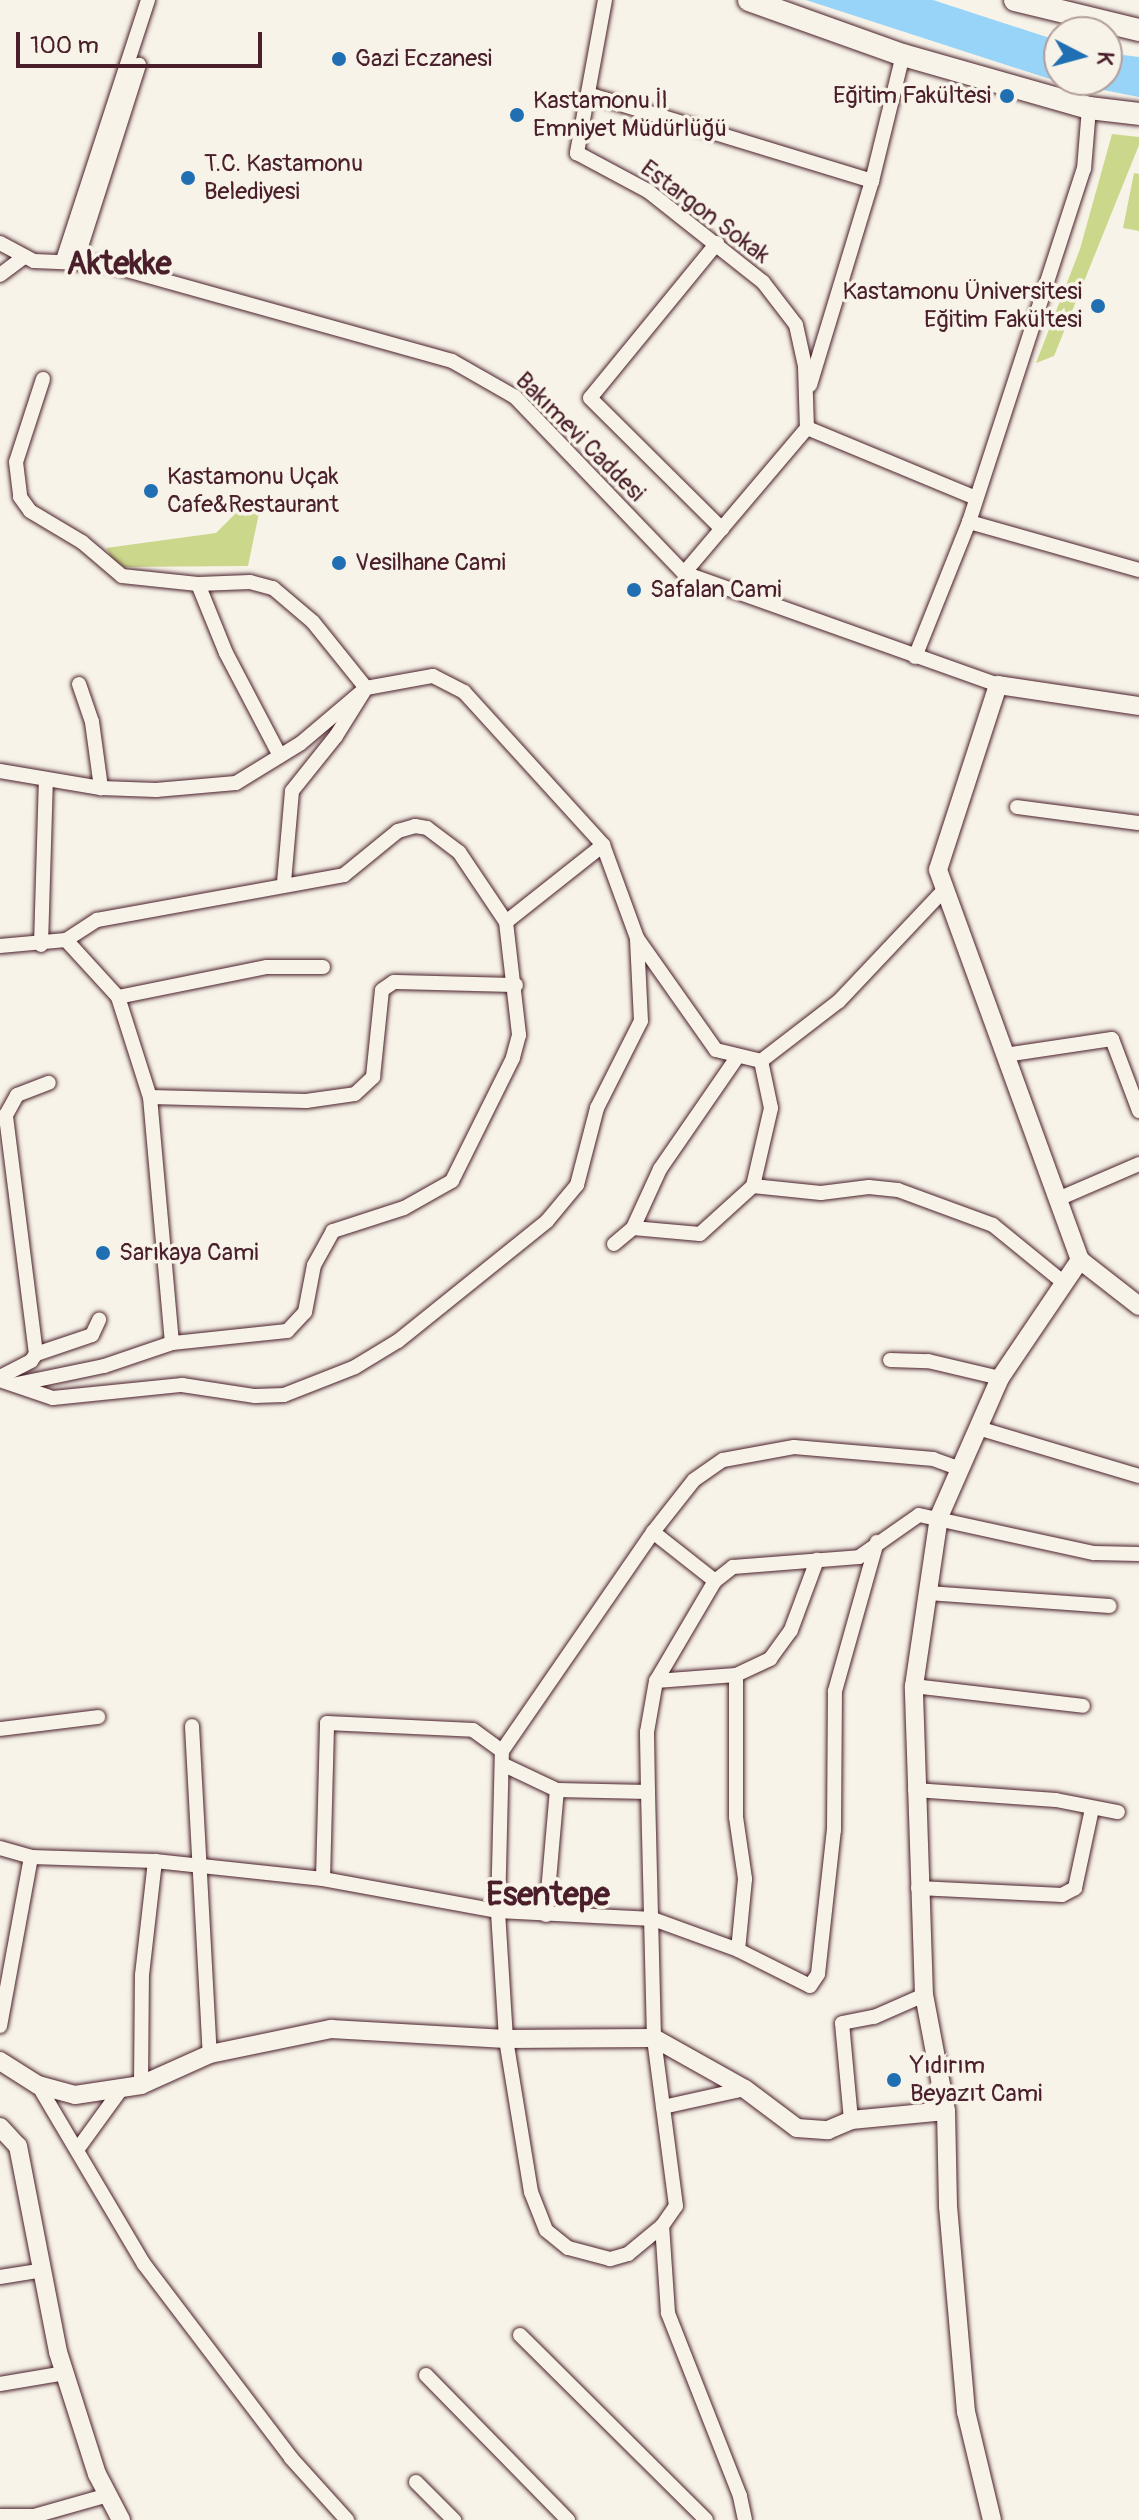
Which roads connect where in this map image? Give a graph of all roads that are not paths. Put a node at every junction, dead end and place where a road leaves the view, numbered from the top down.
1 (148, 0) edge
2 (157, 0) edge
3 (605, 0) edge
4 (749, 0) edge
5 (1015, 0) edge
6 (1139, 30) edge
7 (903, 55) junction
8 (591, 95) junction
9 (1089, 108) junction
10 (1139, 114) edge
11 (872, 181) junction
12 (0, 243) edge
13 (717, 243) junction
14 (25, 256) junction
15 (70, 260) junction
16 (0, 275) edge
17 (43, 379) dead end
18 (808, 393) junction
19 (807, 428) junction
20 (976, 498) junction
21 (969, 522) junction
22 (722, 529) junction
23 (1139, 570) edge
24 (684, 573) junction
25 (198, 584) junction
26 (915, 657) junction
27 (79, 684) dead end
28 (998, 685) junction
29 (366, 688) junction
30 (1139, 706) edge
31 (280, 756) junction
32 (0, 771) edge
33 (46, 781) junction
34 (101, 788) junction
35 (1017, 807) dead end
36 (1139, 823) edge
37 (603, 845) junction
38 (284, 883) junction
39 (945, 889) junction
40 (506, 922) junction
41 (637, 938) junction
42 (66, 940) junction
43 (41, 945) junction
44 (0, 946) edge
45 (323, 967) dead end
46 (516, 985) junction
47 (118, 997) junction
48 (1005, 1055) junction
49 (738, 1056) junction
50 (761, 1061) junction
51 (49, 1083) dead end
52 (150, 1097) junction
53 (1139, 1111) edge
54 (1139, 1164) edge
55 (753, 1186) junction
56 (1058, 1199) junction
57 (633, 1228) junction
58 (614, 1244) dead end
59 (1080, 1260) junction
60 (1064, 1283) junction
61 (1139, 1306) edge
62 (99, 1320) dead end
63 (172, 1343) junction
64 (36, 1354) junction
65 (890, 1360) dead end
66 (0, 1378) edge
67 (1000, 1378) junction
68 (17, 1384) junction
69 (978, 1428) junction
70 (960, 1469) junction
71 (1139, 1476) edge
72 (939, 1517) junction
73 (653, 1532) junction
74 (877, 1542) junction
75 (1139, 1554) edge
76 (817, 1560) junction
77 (715, 1581) junction
78 (928, 1593) junction
79 (1110, 1606) dead end
80 (736, 1675) junction
81 (656, 1681) junction
82 (914, 1686) junction
83 (1083, 1706) dead end
84 (98, 1717) dead end
85 (192, 1726) dead end
86 (0, 1729) edge
87 (502, 1758) junction
88 (557, 1790) junction
89 (915, 1790) junction
90 (648, 1792) junction
91 (1092, 1809) junction
92 (1118, 1812) dead end
93 (0, 1848) edge
94 (31, 1857) junction
95 (155, 1861) junction
96 (200, 1864) junction
97 (323, 1879) junction
98 (918, 1888) junction
99 (498, 1911) junction
100 (546, 1915) junction
101 (653, 1919) junction
102 (738, 1950) junction
103 (924, 1995) junction
104 (0, 2026) edge
105 (654, 2038) junction
106 (506, 2039) junction
107 (210, 2054) junction
108 (0, 2061) edge
109 (38, 2085) junction
110 (132, 2086) junction
111 (745, 2089) junction
112 (663, 2107) junction
113 (946, 2111) junction
114 (851, 2120) junction
115 (0, 2127) edge
116 (9, 2148) edge
117 (77, 2150) junction
118 (662, 2226) junction
119 (39, 2271) junction
120 (0, 2277) edge
121 (520, 2335) dead end
122 (65, 2373) junction
123 (426, 2375) dead end
124 (0, 2384) edge
125 (416, 2482) dead end
126 (108, 2495) junction
127 (0, 2516) edge
128 (121, 2520) edge
129 (347, 2520) edge
130 (454, 2520) edge
131 (568, 2520) edge
132 (706, 2520) edge
133 (745, 2520) edge
134 (992, 2520) edge

1 - 15 street
2 - 15 street
3 - 8 street, Estargon Sokak
4 - 7 main road
5 - 6 main road
7 - 9 main road
7 - 11 street
8 - 11 street
8 - 13 street, Estargon Sokak
9 - 10 main road
9 - 20 street
11 - 18 street
12 - 14 street, Bakımevi Caddesi
13 - 18 street, Estargon Sokak
13 - 22 street
14 - 15 street, Bakımevi Caddesi
14 - 16 street
15 - 24 street, Bakımevi Caddesi
17 - 25 street
18 - 19 street, Estargon Sokak
19 - 20 street
19 - 22 street
20 - 21 street
21 - 23 street
21 - 26 street
22 - 24 street
24 - 26 street, Bakımevi Caddesi
25 - 29 street
25 - 31 street
26 - 28 street, Bakımevi Caddesi
27 - 34 street
28 - 30 street
28 - 39 street
29 - 31 street
29 - 37 street
29 - 38 street
31 - 34 street
32 - 33 street
33 - 34 street
33 - 43 street
35 - 36 street
37 - 40 street
37 - 41 street
38 - 40 street
38 - 42 street
39 - 48 street
39 - 50 street
40 - 46 street
41 - 49 street
41 - 68 street
42 - 43 street
42 - 47 street
43 - 44 street
45 - 47 street
46 - 52 street
46 - 63 street
47 - 52 street
48 - 53 street
48 - 56 street
49 - 50 street
49 - 57 street
50 - 55 street
51 - 64 street
52 - 63 street
54 - 56 street
55 - 57 street
55 - 60 street
56 - 59 street
57 - 58 street
59 - 60 street
59 - 61 street
60 - 67 street
62 - 64 street
63 - 68 street
64 - 66 street
65 - 67 street
66 - 68 street
67 - 69 street
69 - 70 street
69 - 71 street
70 - 72 street
70 - 73 street
72 - 74 street
72 - 75 street
72 - 78 street
73 - 77 street
73 - 87 street
74 - 76 street
74 - 102 street
76 - 77 street
76 - 80 street
77 - 81 street
78 - 79 street
78 - 82 street
80 - 81 street
80 - 102 street
81 - 90 street
82 - 83 street
82 - 89 street
84 - 86 street
85 - 96 street
87 - 88 street
87 - 97 street
87 - 99 street
88 - 90 street
88 - 100 street
89 - 91 street
89 - 98 street
90 - 101 street
91 - 92 street
91 - 98 street
93 - 94 street
94 - 95 street
94 - 104 street
95 - 96 street
95 - 110 street
96 - 97 street
96 - 107 street
97 - 99 street
98 - 103 street
99 - 100 street
99 - 106 street
100 - 101 street
101 - 102 street
101 - 105 street
103 - 113 street
103 - 114 street
105 - 106 street
105 - 111 street
105 - 112 street
106 - 107 street
106 - 118 street
107 - 110 street
108 - 109 street
109 - 110 street
109 - 117 street
110 - 117 street
111 - 112 street
111 - 114 street
112 - 118 street
113 - 114 street
113 - 134 street
115 - 116 street
116 - 119 street
117 - 129 street
118 - 133 street
119 - 120 street
119 - 122 street
121 - 132 street
122 - 124 street
122 - 126 street
123 - 131 street
125 - 130 street
126 - 127 street
126 - 128 street

